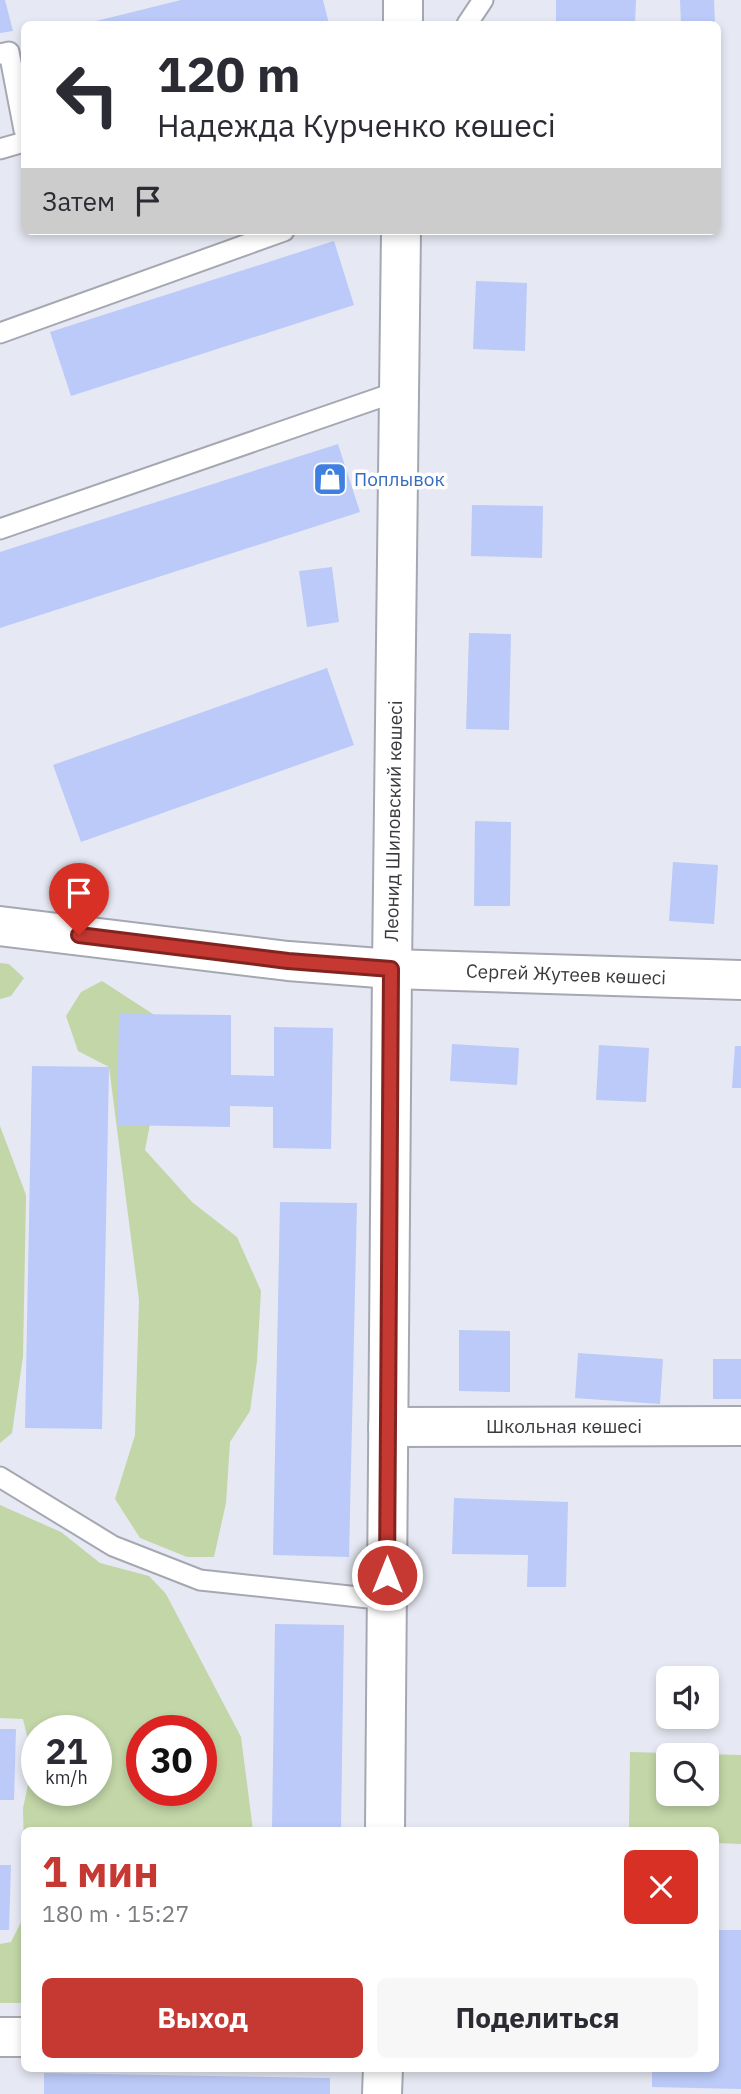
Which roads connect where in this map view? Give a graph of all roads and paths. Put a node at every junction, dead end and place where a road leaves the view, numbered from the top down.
1 (403, 0) edge
2 (483, 0) edge
3 (403, 21) edge
4 (469, 21) edge
5 (0, 54) edge
6 (21, 114) edge
7 (21, 143) edge
8 (0, 149) edge
9 (273, 235) edge
10 (401, 235) edge
11 (0, 333) edge
12 (399, 391) junction
13 (0, 529) edge
14 (0, 926) edge
15 (391, 969) junction
16 (741, 980) edge
17 (741, 1426) edge
18 (388, 1427) junction
19 (0, 1477) edge
20 (387, 1600) junction
21 (385, 1827) edge
22 (0, 2037) edge
23 (21, 2037) edge
24 (383, 2072) edge
25 (382, 2094) edge

1 - 3 street
2 - 4 lane
5 - 6 lane
7 - 8 lane
9 - 11 lane
10 - 12 street, Леонид Шиловский көшесі
12 - 13 lane
12 - 15 street, Леонид Шиловский көшесі
14 - 15 street, Сергей Жутеев көшесі
15 - 16 street, Сергей Жутеев көшесі
15 - 18 street, Леонид Шиловский көшесі
17 - 18 street, Школьная көшесі
18 - 20 street, Леонид Шиловский көшесі
19 - 20 lane
20 - 21 street, Леонид Шиловский көшесі
22 - 23 street
24 - 25 street

